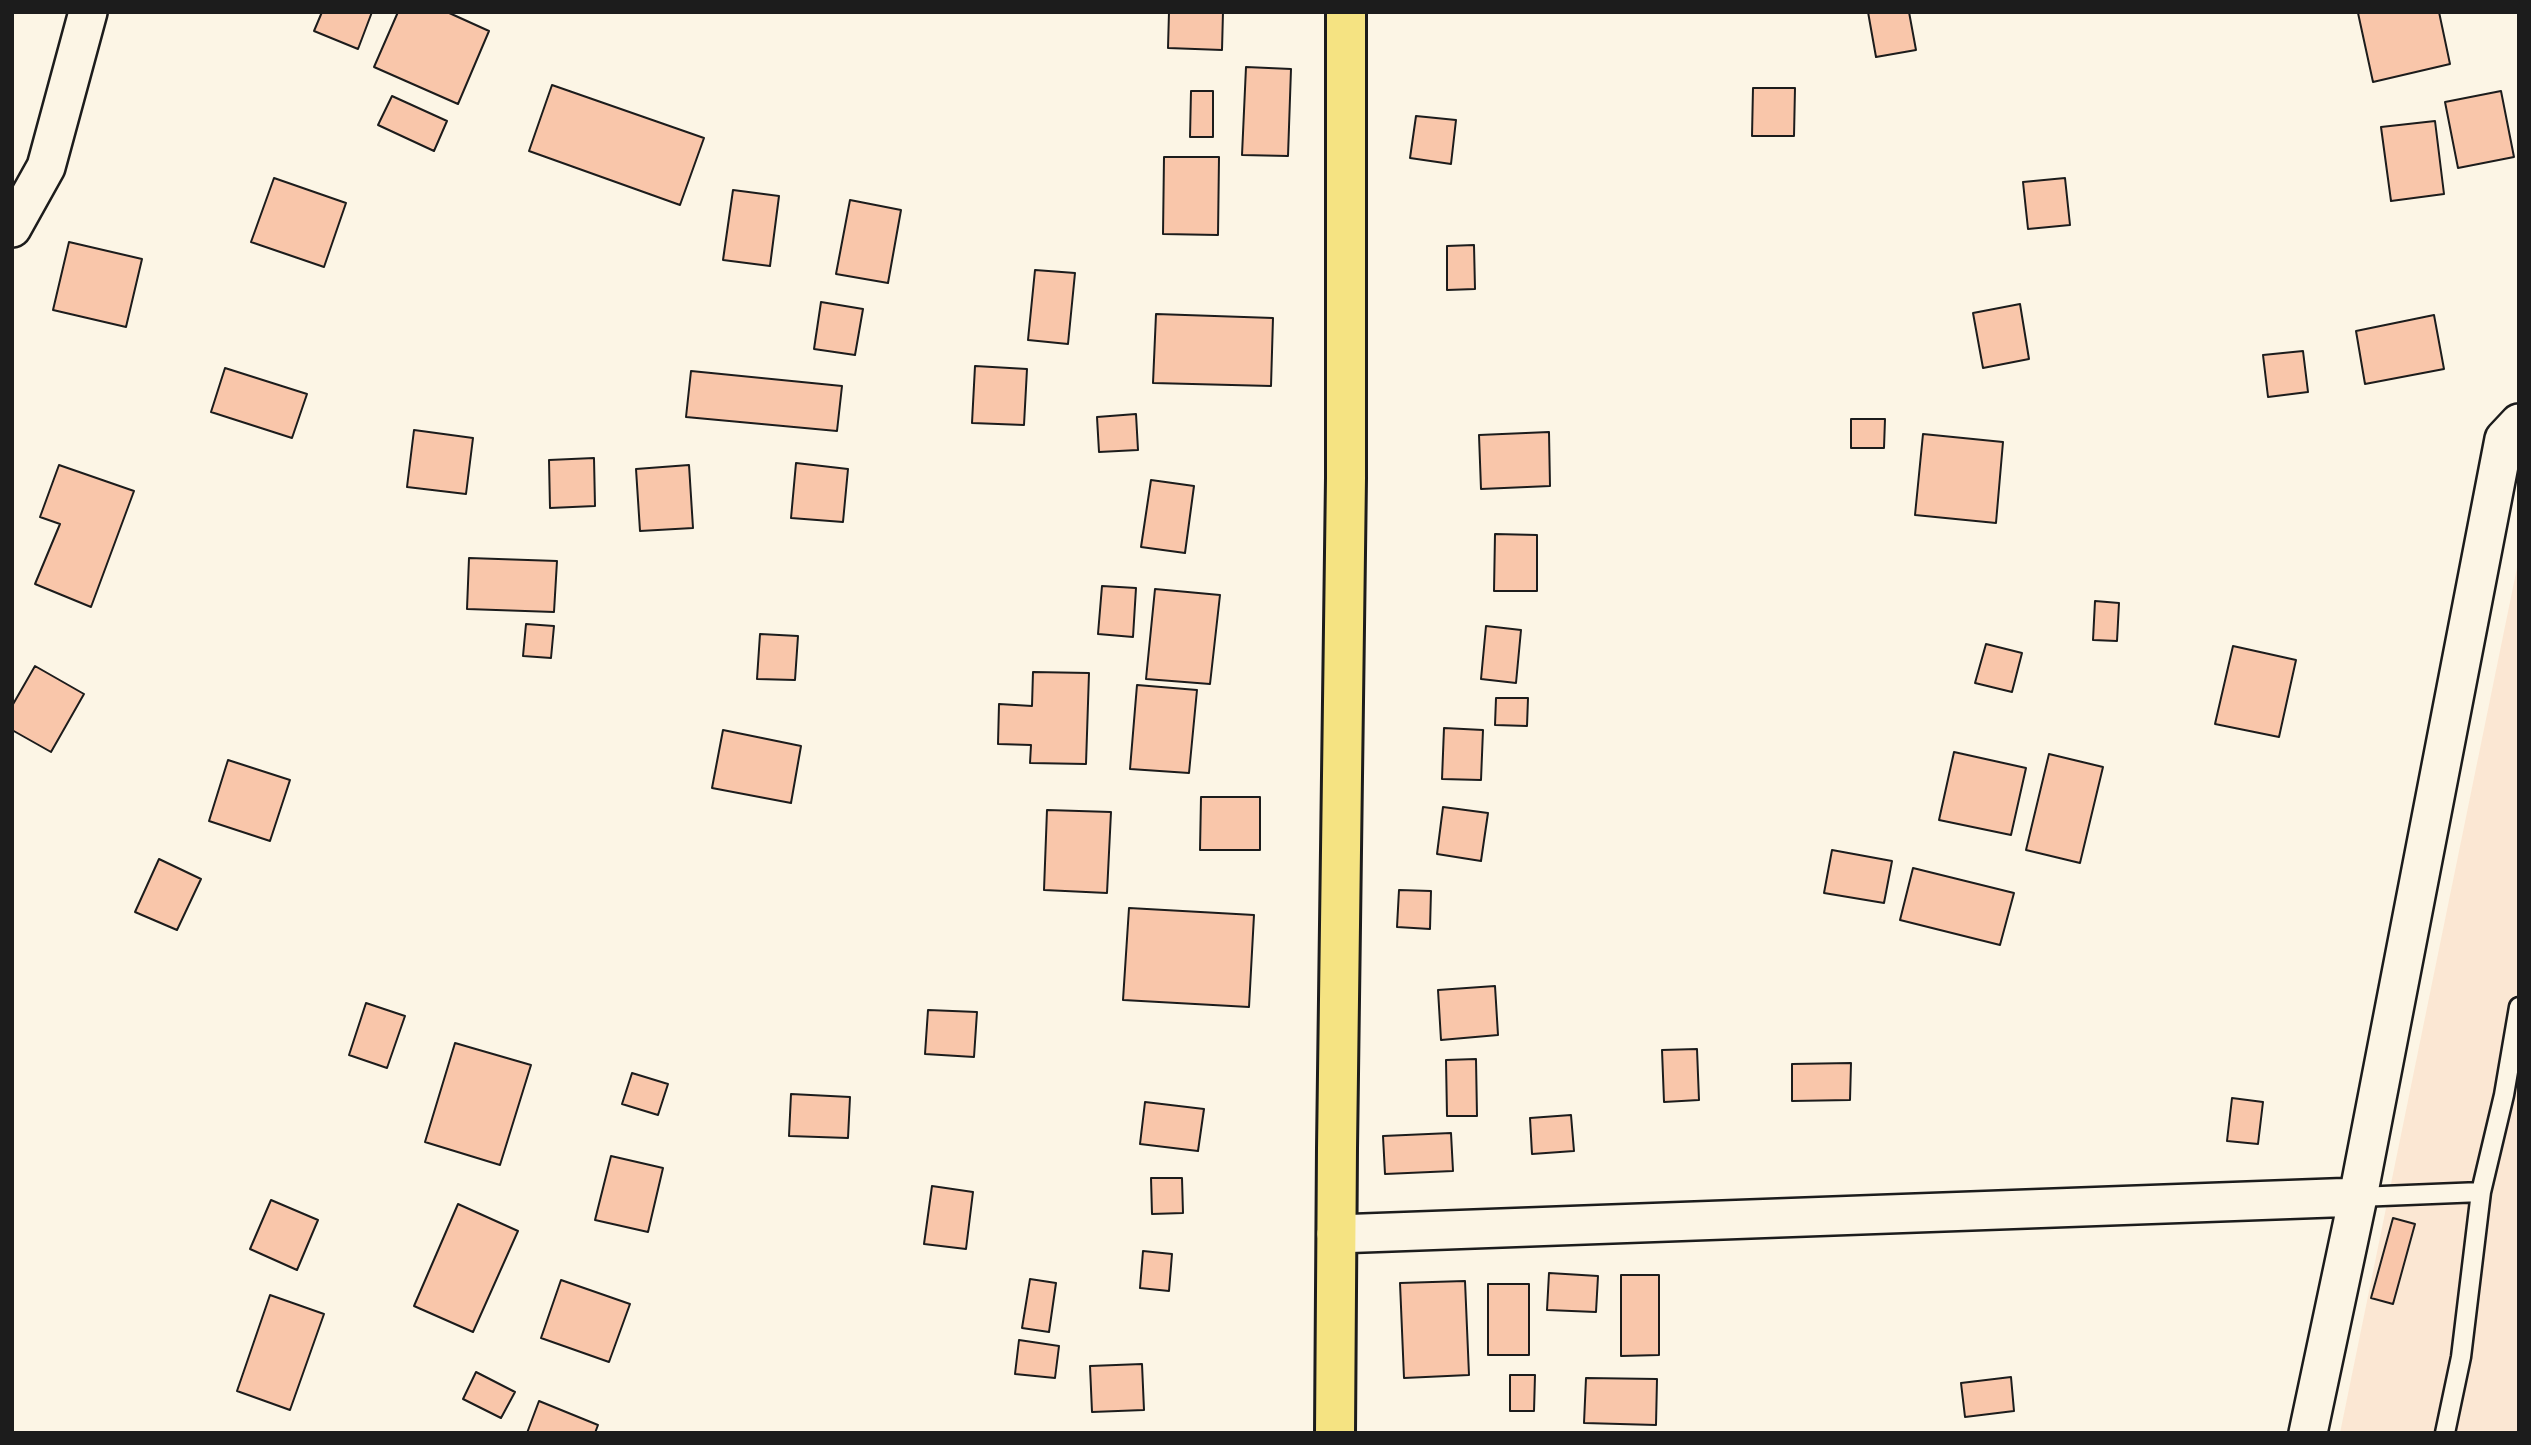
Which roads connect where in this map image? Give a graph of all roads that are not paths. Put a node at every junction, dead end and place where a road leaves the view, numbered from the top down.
1 (88, 12) edge
2 (1346, 12) edge
3 (12, 228) edge
4 (2514, 434) edge
5 (2519, 1007) edge
6 (2481, 1192) junction
7 (2358, 1197) junction
8 (1336, 1234) junction
9 (1335, 1433) edge
10 (2308, 1433) edge
11 (2445, 1433) edge

1 - 3 street
2 - 8 highway
4 - 7 street
5 - 6 lane
6 - 7 lane
6 - 11 lane
7 - 8 street
7 - 10 street
8 - 9 highway

